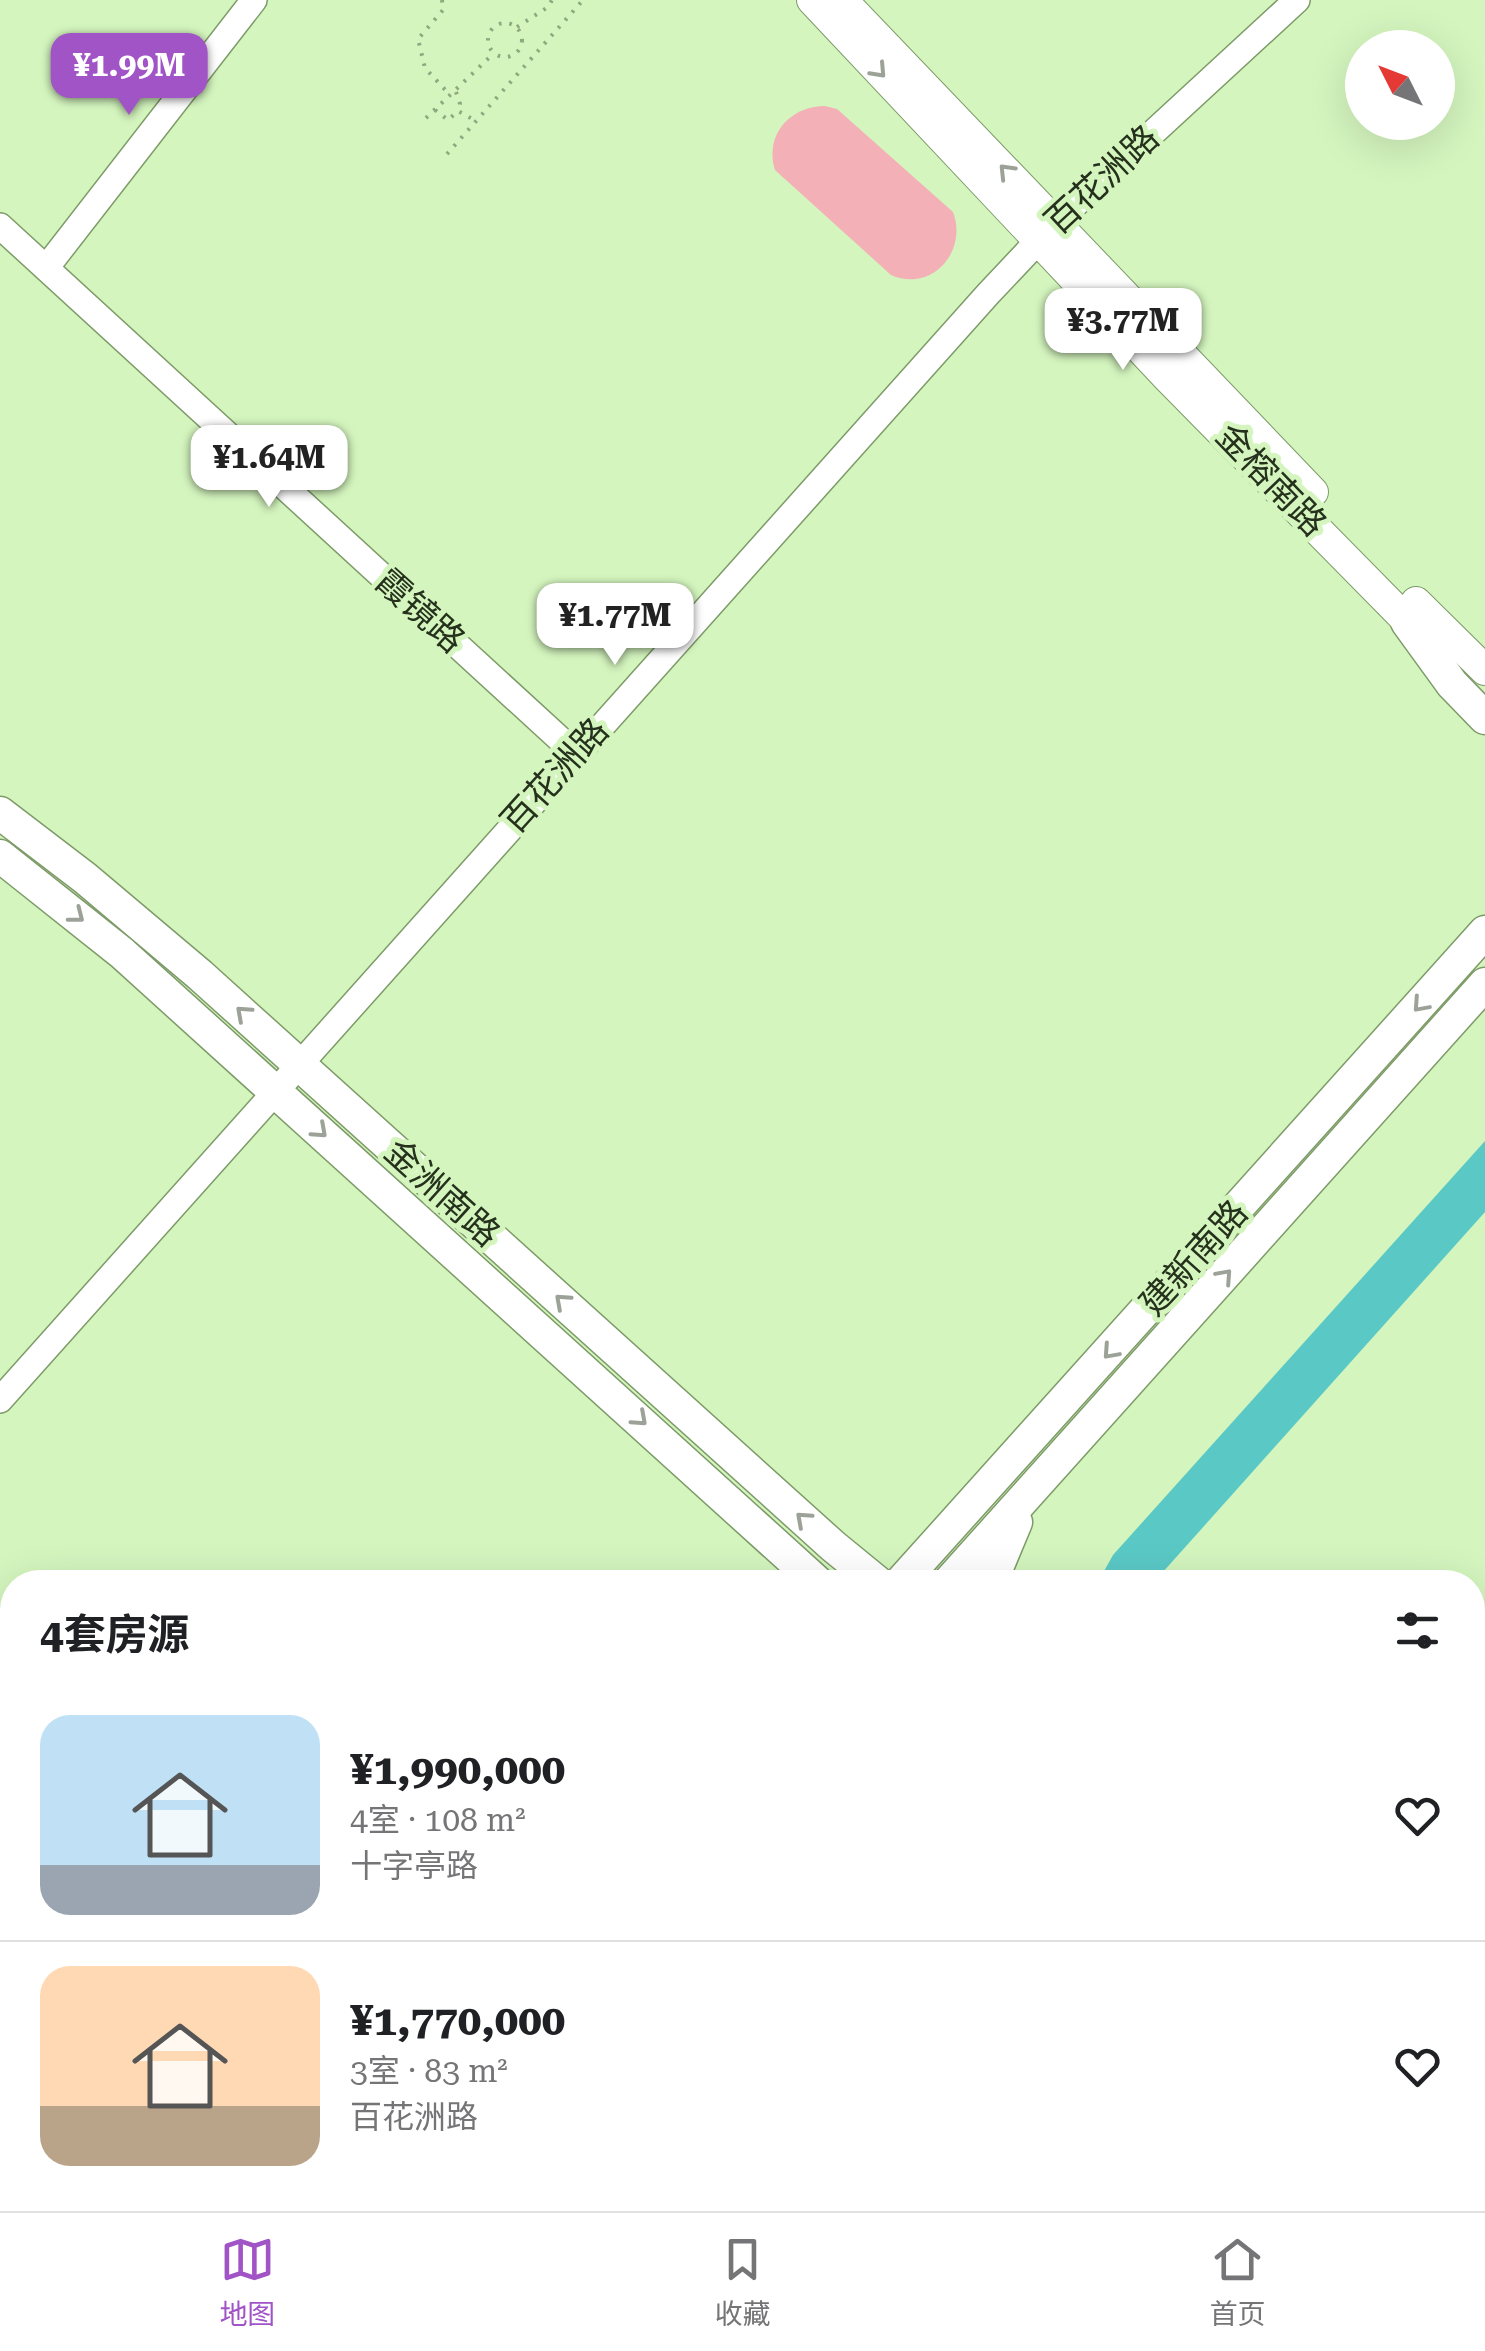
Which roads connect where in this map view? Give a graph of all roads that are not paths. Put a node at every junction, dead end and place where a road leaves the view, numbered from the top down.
1 (254, 0) edge
2 (812, 0) edge
3 (842, 0) edge
4 (1296, 0) edge
5 (0, 226) edge
6 (1047, 231) junction
7 (46, 268) junction
8 (1408, 622) junction
9 (1485, 670) edge
10 (1485, 696) edge
11 (1485, 718) edge
12 (575, 753) junction
13 (0, 813) edge
14 (0, 856) edge
15 (1485, 932) edge
16 (1485, 984) edge
17 (298, 1063) junction
18 (275, 1090) junction
19 (0, 1400) edge
20 (1037, 1486) junction
21 (804, 1570) edge
22 (862, 1570) edge
23 (912, 1570) edge
24 (959, 1570) edge
25 (995, 1570) edge

1 - 7 street
2 -> 6 main road, 金榕南路
6 -> 3 main road, 金榕南路
4 - 6 street, 百花洲路
5 - 7 street, 霞镜路
6 - 8 main road, 金榕南路
6 - 9 main road, 金榕南路
6 - 12 street, 百花洲路
7 - 12 street, 霞镜路
8 - 10 main road, 金榕南路
8 - 11 main road
12 - 17 street, 百花洲路
17 -> 13 main road, 金洲南路
14 -> 18 main road, 金洲南路
15 -> 23 main road, 建新南路
20 -> 16 main road, 建新南路
17 - 18 street, 百花洲路
22 -> 17 main road, 金洲南路
18 - 19 street, 百花洲路
18 -> 21 main road, 金洲南路
20 - 24 main road, 建新南路
20 - 25 main road

